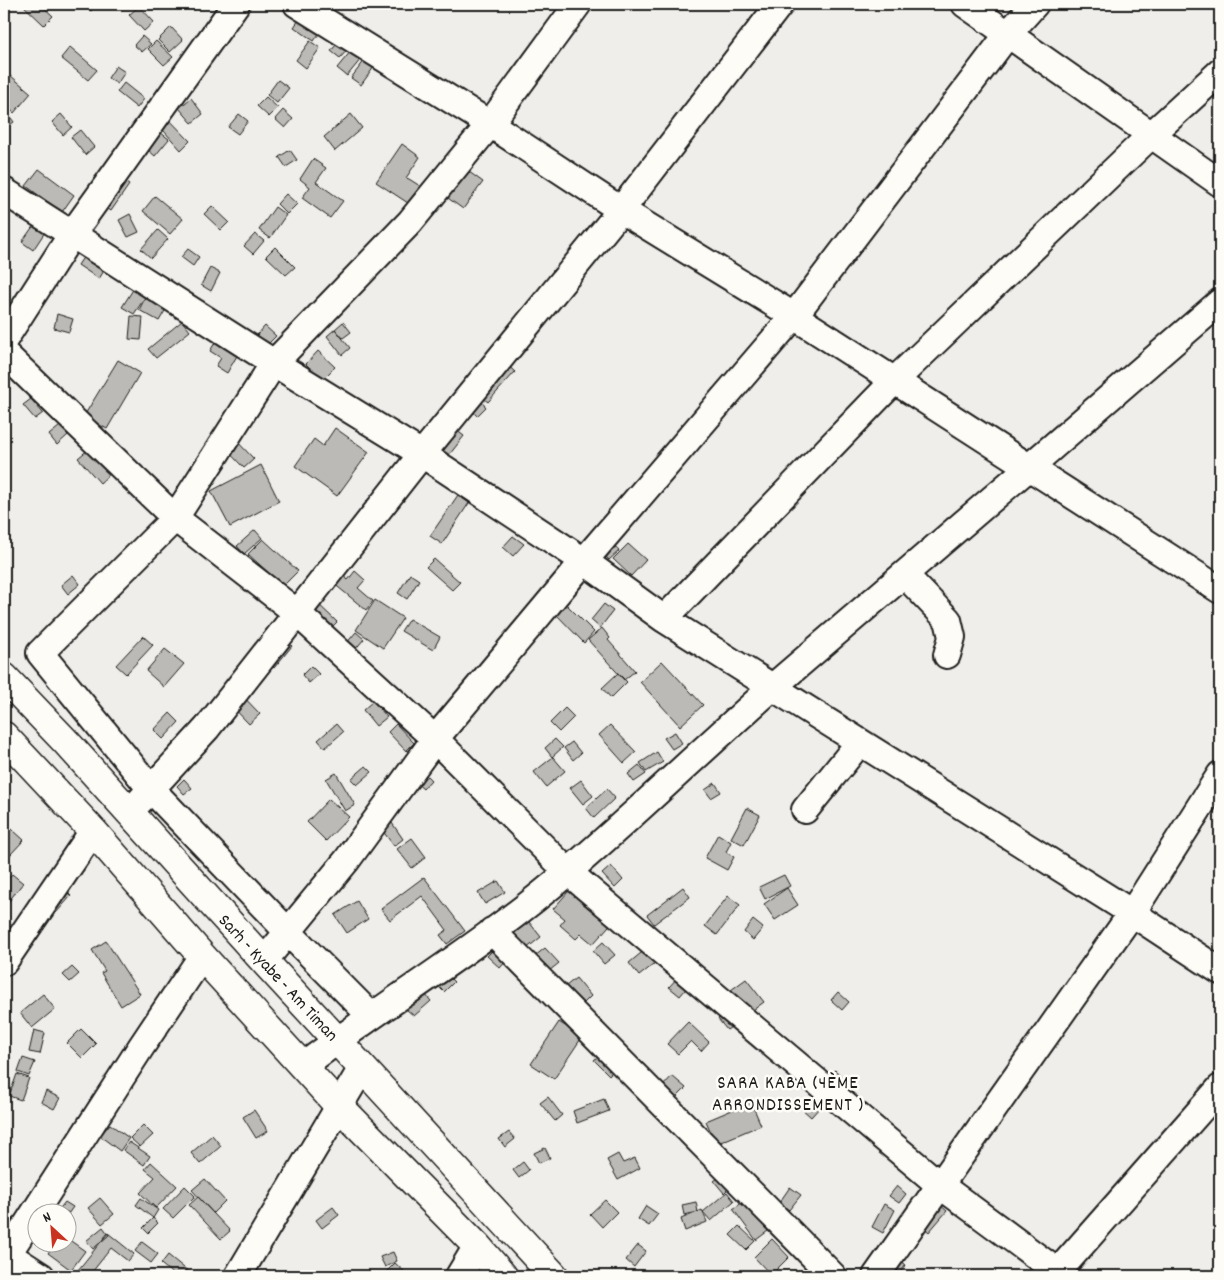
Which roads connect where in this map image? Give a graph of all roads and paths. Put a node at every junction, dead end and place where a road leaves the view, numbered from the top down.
1 (236, 4) edge
2 (297, 4) edge
3 (578, 4) edge
4 (780, 4) edge
5 (965, 4) edge
6 (1034, 4) edge
7 (1008, 34) junction
8 (1220, 72) edge
9 (490, 124) junction
10 (1151, 135) junction
11 (1220, 183) edge
12 (4, 192) edge
13 (621, 210) junction
14 (72, 234) junction
15 (1220, 302) edge
16 (794, 316) junction
17 (4, 340) edge
18 (4, 353) edge
19 (274, 363) junction
20 (894, 381) junction
21 (422, 454) junction
22 (1030, 468) junction
23 (175, 518) junction
24 (584, 561) junction
25 (905, 575) junction
26 (1220, 590) edge
27 (296, 612) junction
28 (664, 619) junction
29 (947, 655) dead end
30 (4, 677) edge
31 (773, 687) junction
32 (93, 718) junction
33 (4, 736) edge
34 (435, 738) junction
35 (860, 742) junction
36 (67, 743) junction
37 (1220, 775) edge
38 (152, 789) junction
39 (805, 810) dead end
40 (130, 812) junction
41 (93, 831) junction
42 (568, 872) junction
43 (1132, 913) junction
44 (492, 931) junction
45 (288, 932) junction
46 (202, 956) junction
47 (4, 962) edge
48 (264, 962) junction
49 (1220, 971) edge
50 (371, 1016) junction
51 (337, 1040) junction
52 (303, 1066) junction
53 (362, 1068) junction
54 (1220, 1088) edge
55 (339, 1106) junction
56 (941, 1186) junction
57 (477, 1246) junction
58 (5, 1256) edge
59 (1059, 1275) edge
60 (41, 1276) edge
61 (238, 1276) edge
62 (459, 1276) edge
63 (503, 1276) edge
64 (554, 1276) edge
65 (833, 1276) edge
66 (876, 1276) edge

1 - 14 street
2 - 9 street
3 - 9 street
4 - 13 street
5 - 7 street
6 - 7 street
7 - 10 street
7 - 16 street
8 - 10 street
9 - 13 street
9 - 19 street
10 - 11 street
10 - 20 street
12 - 14 street
13 - 16 street
13 - 21 street
14 - 17 street
14 - 19 street
15 - 22 street
16 - 20 street
16 - 24 street
18 - 23 street
19 - 21 street
19 - 23 street
20 - 22 street
20 - 28 street
21 - 24 street
21 - 27 street
22 - 25 street
22 - 26 street
23 - 27 street
23 - 32 street
24 - 28 street
24 - 34 street
25 - 29 street
25 - 31 street
27 - 34 street
27 - 38 street
28 - 31 street
30 - 36 highway, Sarh - Kyabe - Am Timan
31 - 35 street
31 - 42 street
32 - 36 street
32 - 38 street
33 - 41 highway
34 - 42 street
34 - 45 street
35 - 39 street
35 - 43 street
36 - 40 highway, Sarh - Kyabe - Am Timan
37 - 43 street
38 - 40 street
38 - 45 street
40 - 48 highway, Sarh - Kyabe - Am Timan
41 - 46 highway
41 - 47 street
42 - 44 street
42 - 56 street
43 - 49 street
43 - 56 street
44 - 50 street
44 - 65 street
45 - 48 street
45 - 50 street
46 - 52 highway
46 - 58 street
48 - 51 highway, Sarh - Kyabe - Am Timan
50 - 51 street
51 - 52 street
51 - 53 highway, Sarh - Kyabe - Am Timan
52 - 55 highway
53 - 55 street
53 - 64 highway, Sarh - Kyabe - Am Timan
54 - 59 street
55 - 57 highway
55 - 61 street
56 - 59 street
56 - 66 street
57 - 62 street
57 - 63 highway
58 - 60 street

